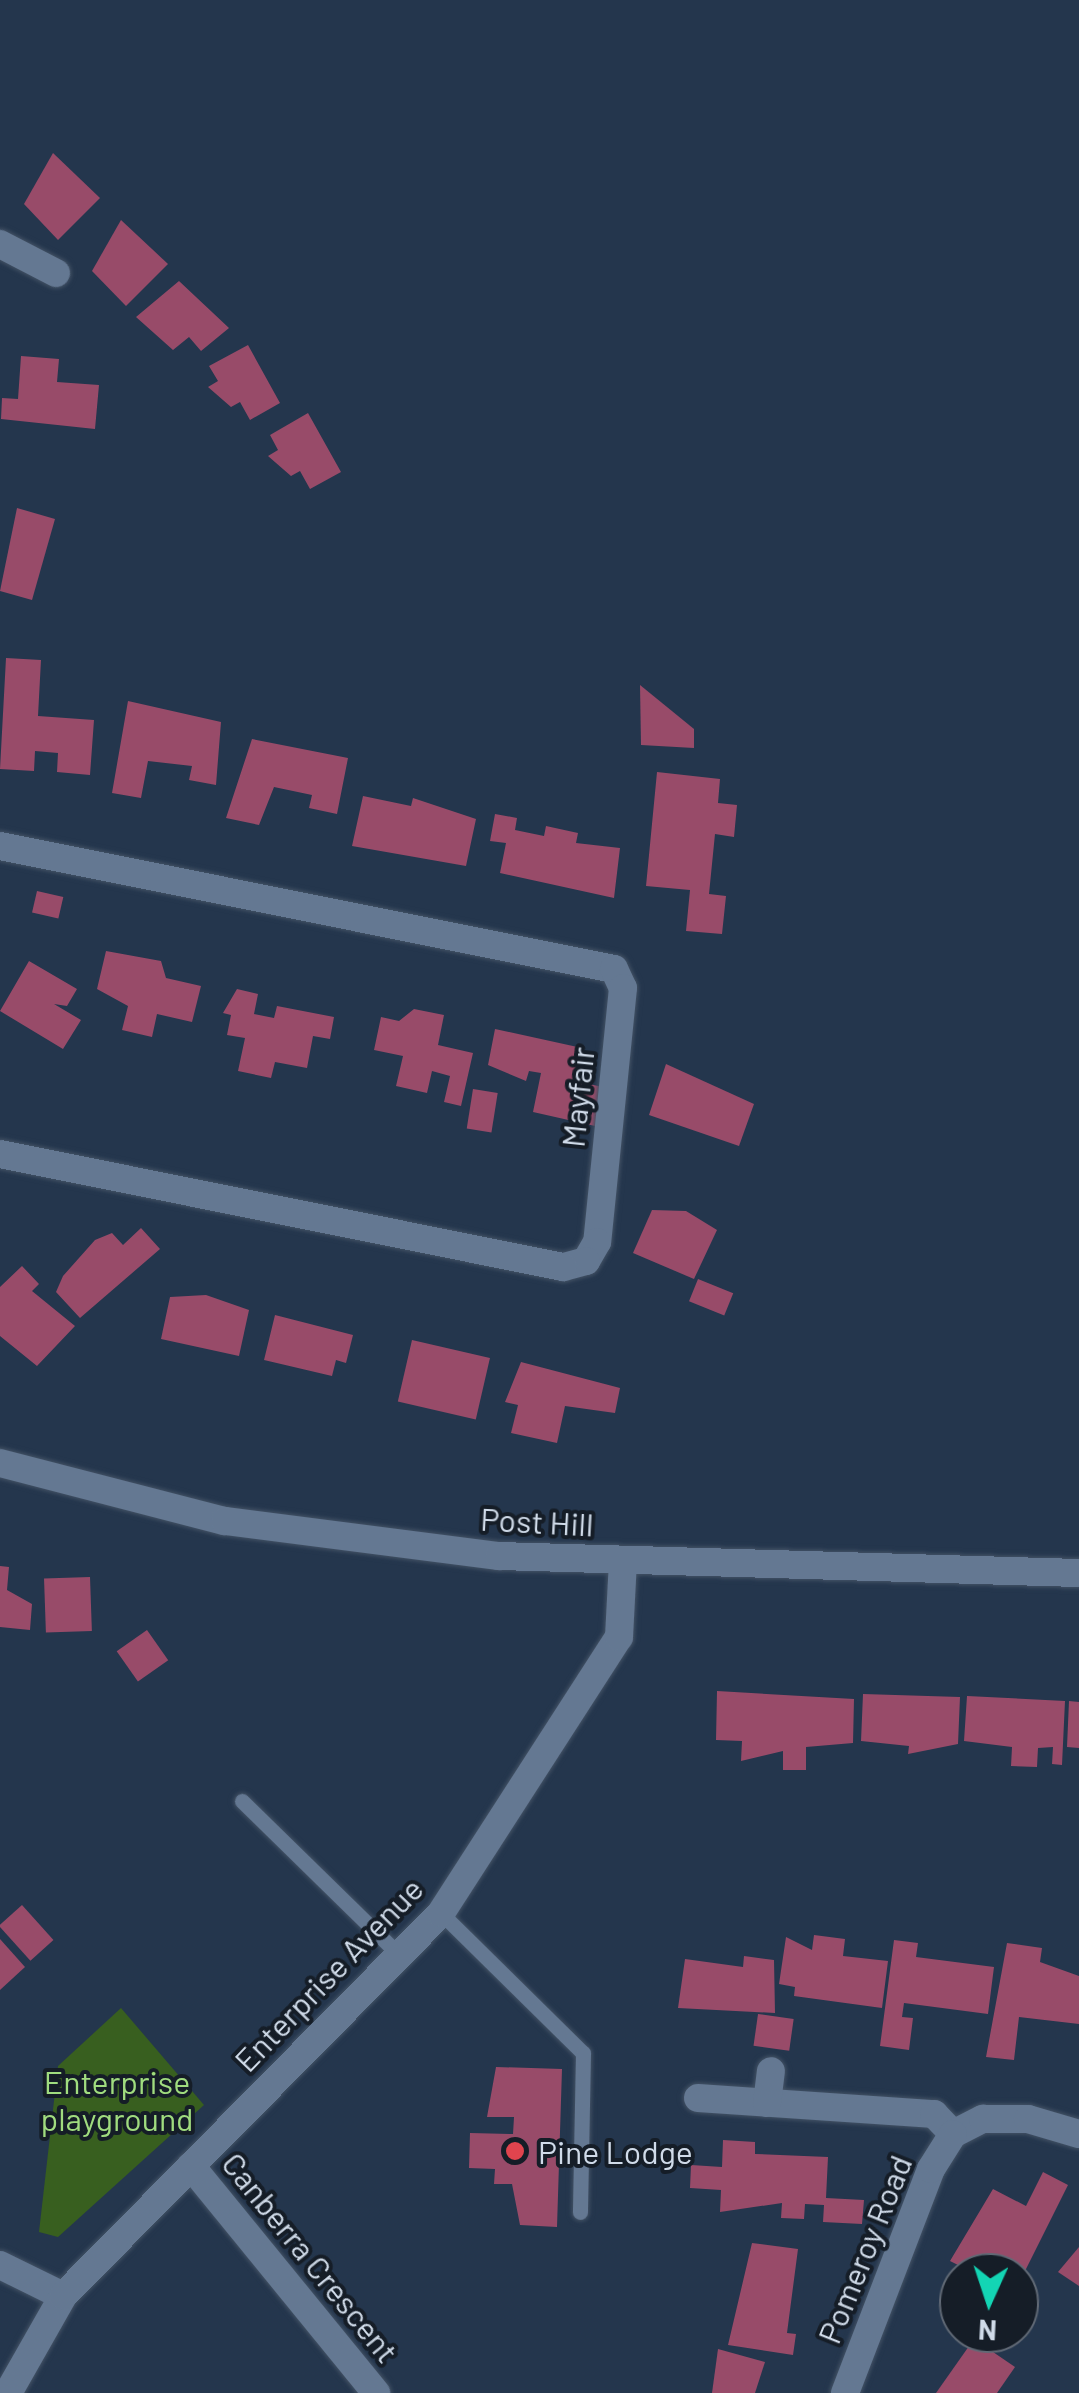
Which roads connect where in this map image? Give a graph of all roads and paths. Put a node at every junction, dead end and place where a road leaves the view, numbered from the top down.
1 (0, 244) edge
2 (56, 273) dead end
3 (0, 846) edge
4 (0, 1154) edge
5 (0, 1463) edge
6 (623, 1560) junction
7 (1079, 1572) edge
8 (242, 1801) dead end
9 (441, 1913) junction
10 (399, 1955) junction
11 (770, 2070) dead end
12 (698, 2098) dead end
13 (767, 2103) junction
14 (953, 2134) junction
15 (1079, 2134) edge
16 (191, 2166) junction
17 (580, 2212) dead end
18 (0, 2265) edge
19 (63, 2296) junction
20 (8, 2393) edge
21 (376, 2393) edge
22 (845, 2393) edge

1 - 2 street
3 - 4 street, Mayfair
5 - 6 street, Post Hill
6 - 7 street, Post Hill
6 - 9 street, Enterprise Avenue
8 - 10 lane
9 - 10 street, Enterprise Avenue
9 - 17 lane
10 - 16 street, Enterprise Avenue
11 - 13 street
12 - 13 street, Pomeroy Road
13 - 14 street, Pomeroy Road
14 - 15 street, Pomeroy Road
14 - 22 street, Pomeroy Road
16 - 19 street, Enterprise Avenue
16 - 21 street, Canberra Crescent
18 - 19 street
19 - 20 street, Enterprise Avenue

